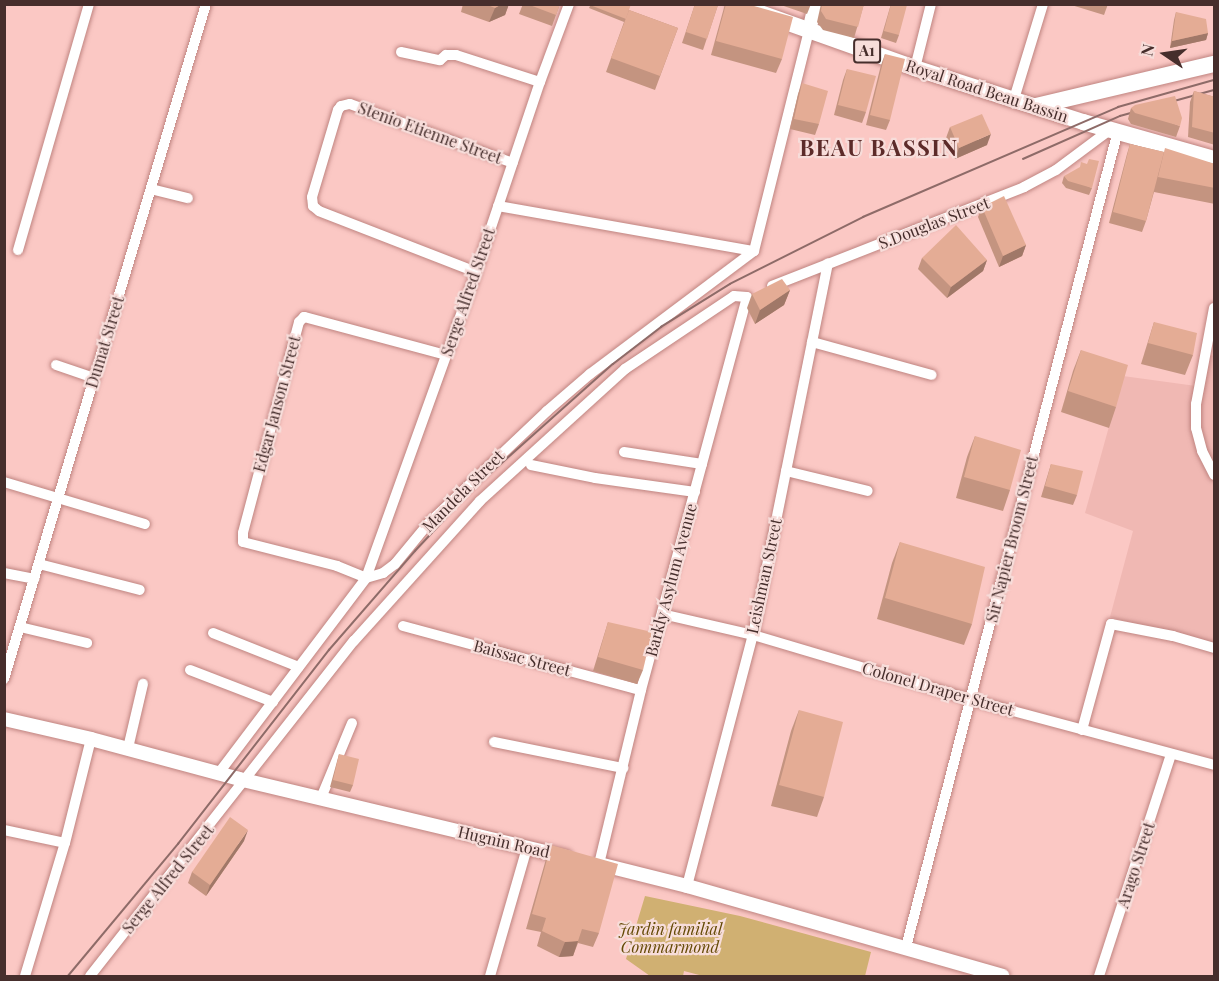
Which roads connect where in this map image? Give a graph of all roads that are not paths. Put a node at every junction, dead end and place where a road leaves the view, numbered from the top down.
1 (89, 4) edge
2 (206, 4) edge
3 (569, 4) edge
4 (735, 4) edge
5 (815, 4) edge
6 (931, 4) edge
7 (1043, 4) edge
8 (809, 31) junction
9 (401, 52) dead end
10 (1215, 64) edge
11 (915, 68) junction
12 (540, 82) junction
13 (1014, 99) junction
14 (1036, 106) junction
15 (1114, 130) junction
16 (1215, 159) edge
17 (513, 163) junction
18 (151, 189) junction
19 (188, 198) dead end
20 (498, 206) junction
21 (18, 250) dead end
22 (754, 251) junction
23 (828, 263) junction
24 (476, 272) junction
25 (755, 294) junction
26 (1215, 308) edge
27 (812, 342) junction
28 (446, 355) junction
29 (56, 365) dead end
30 (932, 375) dead end
31 (94, 378) junction
32 (624, 452) dead end
33 (702, 464) junction
34 (531, 465) dead end
35 (786, 471) junction
36 (1215, 475) edge
37 (4, 482) edge
38 (868, 491) dead end
39 (695, 492) junction
40 (59, 496) junction
41 (145, 524) dead end
42 (39, 564) junction
43 (4, 573) edge
44 (366, 578) junction
45 (34, 579) junction
46 (140, 590) dead end
47 (662, 614) junction
48 (403, 626) dead end
49 (20, 627) junction
50 (213, 633) dead end
51 (753, 635) junction
52 (87, 643) dead end
53 (1215, 648) edge
54 (299, 667) junction
55 (190, 670) dead end
56 (4, 679) edge
57 (143, 684) dead end
58 (641, 690) junction
59 (972, 700) junction
60 (273, 702) junction
61 (4, 719) edge
62 (352, 723) dead end
63 (1082, 730) junction
64 (91, 739) junction
65 (494, 742) dead end
66 (128, 748) junction
67 (1171, 754) junction
68 (1215, 765) edge
69 (623, 768) junction
70 (218, 774) junction
71 (247, 781) junction
72 (321, 798) junction
73 (4, 830) edge
74 (64, 843) junction
75 (527, 848) junction
76 (588, 862) junction
77 (687, 886) junction
78 (906, 947) junction
79 (25, 976) edge
80 (90, 976) edge
81 (490, 976) edge
82 (1002, 976) edge
83 (1100, 976) edge

1 - 21 street
2 - 18 street, Dumat Street
3 - 12 street, Serge Alfred Street
4 - 8 main road, Royal Road Beau Bassin / A1
5 - 8 street
6 - 11 street
7 - 13 street
8 - 11 main road, Royal Road Beau Bassin / A1
8 - 22 street
9 - 12 street
10 - 14 main road
11 - 13 main road, Royal Road Beau Bassin / A1
12 - 17 street, Serge Alfred Street
13 - 14 main road, Royal Road Beau Bassin / A1
14 - 15 main road, Royal Road Beau Bassin / A1
15 - 16 main road, Royal Road Beau Bassin / A1
15 - 23 street, S.Douglas Street
15 - 59 street, Sir Napier Broom Street
17 - 20 street, Serge Alfred Street
17 - 24 street, Stenio Etienne Street
18 - 19 street
18 - 31 street, Dumat Street
20 - 22 street
20 - 24 street, Serge Alfred Street
22 - 44 street, Mandela Street
23 - 25 street, S.Douglas Street
23 - 27 street, Leishman Street
24 - 28 street, Serge Alfred Street
25 - 33 street, Barkly Asylum Avenue
25 - 71 street, Serge Alfred Street
26 - 36 street
27 - 30 street
27 - 35 street, Leishman Street
28 - 44 street, Serge Alfred Street
28 - 44 street, Edgar Janson Street
29 - 31 street
31 - 40 street, Dumat Street
32 - 33 street
33 - 39 street, Barkly Asylum Avenue
34 - 39 street
35 - 38 street
35 - 51 street, Leishman Street
37 - 40 street
39 - 47 street, Barkly Asylum Avenue
40 - 41 street
40 - 42 street, Dumat Street
42 - 45 street, Dumat Street
42 - 46 street
43 - 45 street
44 - 54 street, Mandela Street
45 - 49 street, Dumat Street
47 - 51 street, Colonel Draper Street
47 - 58 street, Barkly Asylum Avenue
48 - 58 street, Baissac Street
49 - 52 street
49 - 56 street, Dumat Street
50 - 54 street
51 - 59 street, Colonel Draper Street
51 - 77 street, Leishman Street
53 - 63 street
54 - 60 street, Mandela Street
55 - 60 street
57 - 66 street
58 - 69 street, Barkly Asylum Avenue
59 - 63 street, Colonel Draper Street
59 - 78 street, Sir Napier Broom Street
60 - 70 street, Mandela Street
61 - 64 street, Hugnin Road
62 - 72 street
63 - 67 street, Colonel Draper Street
64 - 66 street, Hugnin Road
64 - 74 street
65 - 69 street
66 - 70 street, Hugnin Road
67 - 68 street, Colonel Draper Street
67 - 83 street, Arago Street
69 - 76 street, Barkly Asylum Avenue
70 - 71 street, Hugnin Road
71 - 72 street, Hugnin Road
71 - 80 street, Serge Alfred Street
72 - 75 street, Hugnin Road
73 - 74 street
74 - 79 street
75 - 76 street, Hugnin Road
75 - 81 street
76 - 77 street, Hugnin Road
77 - 78 street, Hugnin Road
78 - 82 street, Hugnin Road

